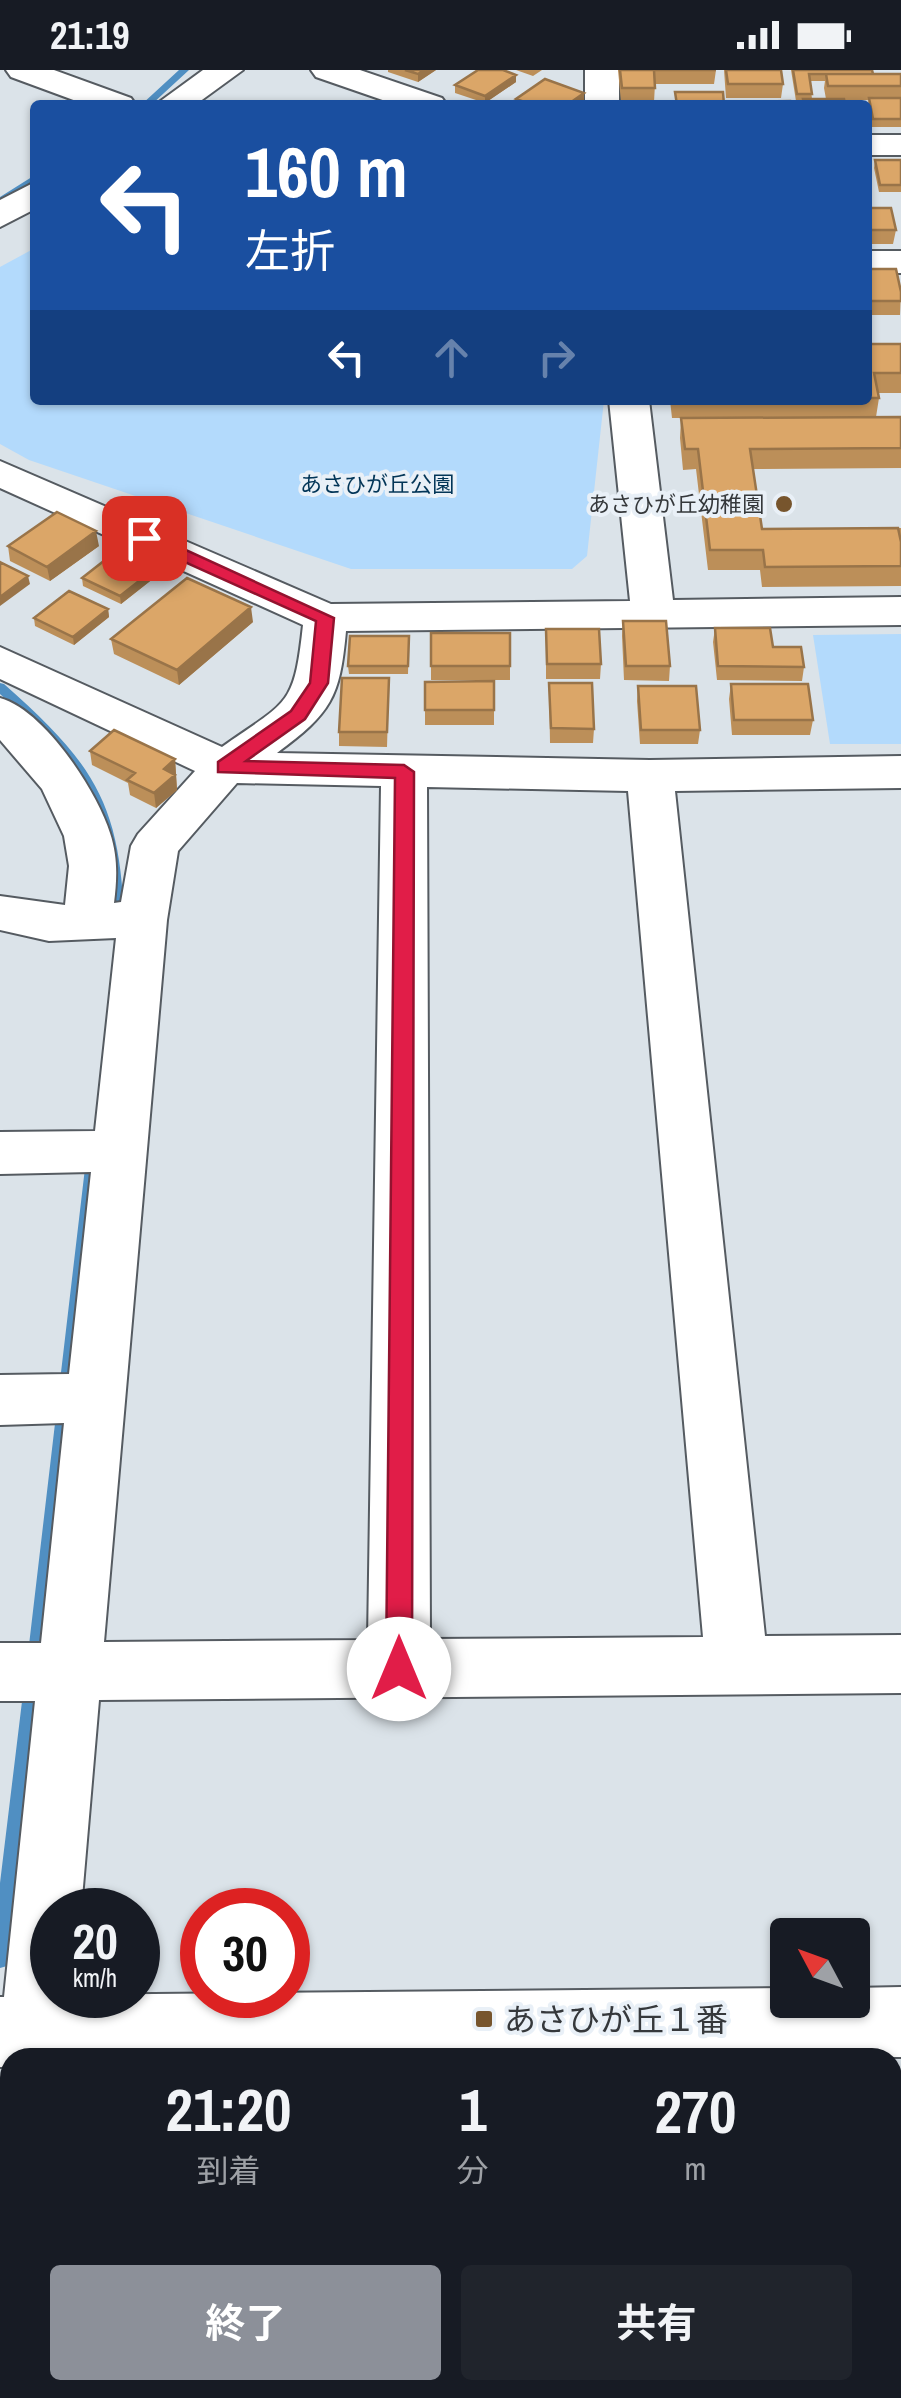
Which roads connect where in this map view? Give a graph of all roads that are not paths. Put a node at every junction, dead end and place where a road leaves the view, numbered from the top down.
1 (23, 70) edge
2 (226, 70) edge
3 (328, 70) edge
4 (602, 70) edge
5 (105, 100) edge
6 (180, 100) edge
7 (415, 100) edge
8 (602, 100) edge
9 (872, 145) edge
10 (901, 145) edge
11 (0, 181) edge
12 (30, 192) edge
13 (30, 197) edge
14 (0, 216) edge
15 (872, 262) edge
16 (901, 262) edge
17 (630, 405) edge
18 (0, 473) edge
19 (901, 611) edge
20 (653, 612) junction
21 (325, 618) junction
22 (0, 660) edge
23 (0, 713) edge
24 (225, 767) junction
25 (404, 772) junction
26 (900, 775) edge
27 (650, 776) junction
28 (0, 913) edge
29 (142, 920) junction
30 (87, 922) junction
31 (120, 1151) junction
32 (0, 1153) edge
33 (96, 1398) junction
34 (0, 1400) edge
35 (736, 1664) junction
36 (901, 1664) edge
37 (399, 1669) junction
38 (0, 1672) edge
39 (69, 1672) junction
40 (901, 2022) edge
41 (24, 2040) edge

1 - 5 street
2 - 6 street
3 - 7 street
4 - 8 street
9 - 10 street
11 - 12 street
13 - 14 street
15 - 16 street
17 - 20 street
18 - 21 street
19 - 20 street
20 - 21 street
21 - 24 street
22 - 24 street
23 - 30 street
24 - 25 street
24 - 29 street
25 - 27 street
25 - 37 street
26 - 27 street
27 - 35 street
28 - 30 street
29 - 30 street
29 - 31 street
31 - 32 street
31 - 33 street
33 - 34 street
33 - 39 street
35 - 36 street
35 - 37 street
37 - 39 street
38 - 39 street
39 - 41 street
40 - 41 street

